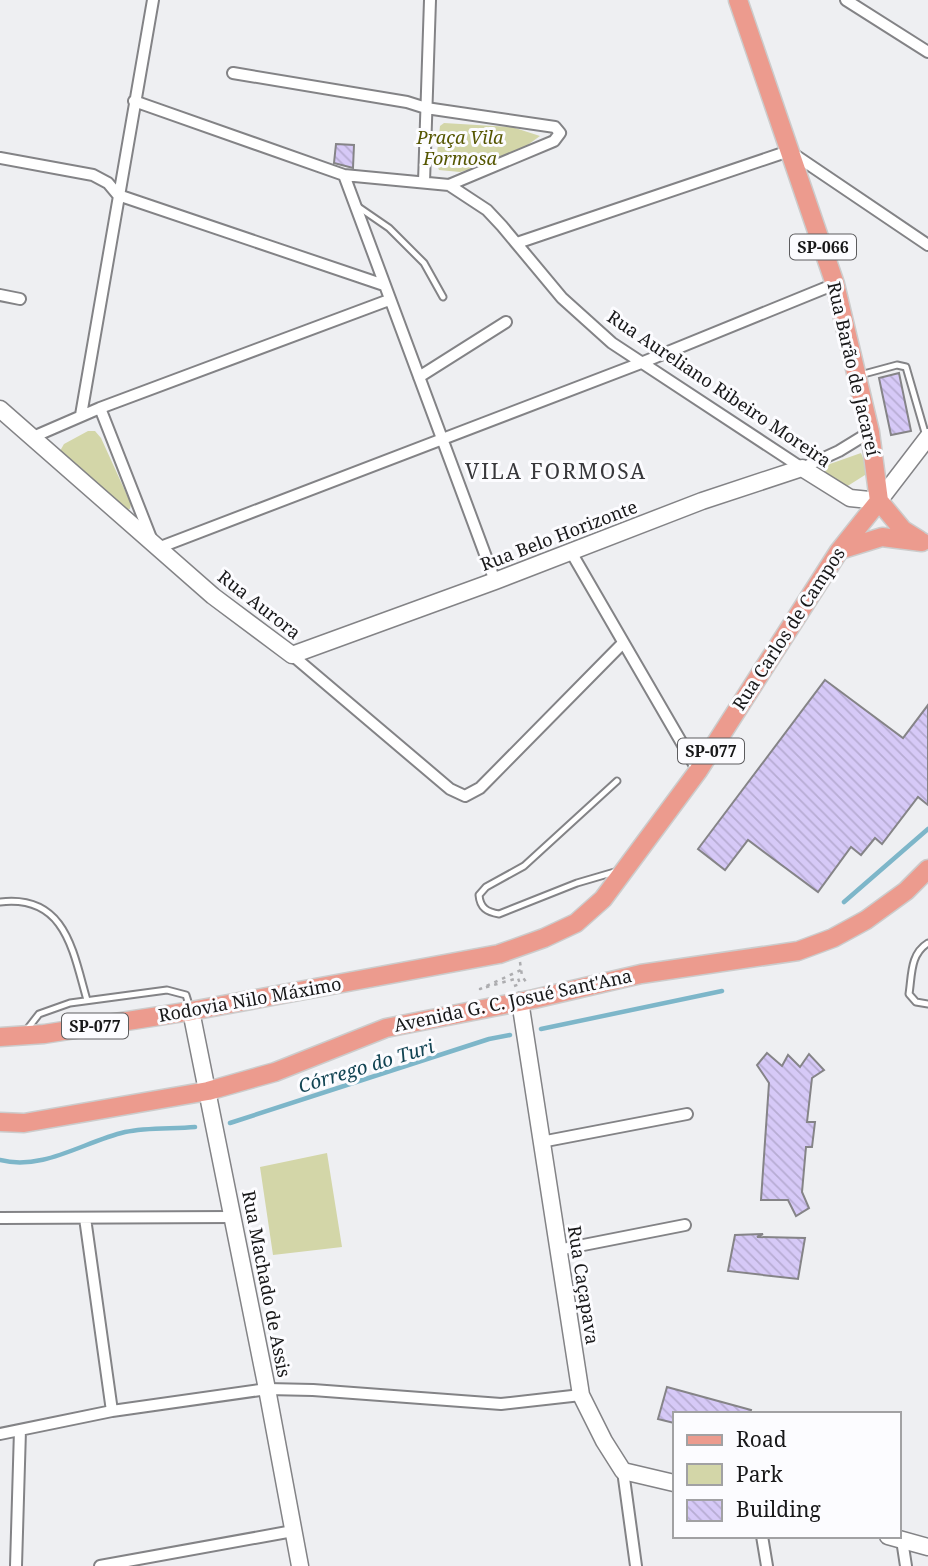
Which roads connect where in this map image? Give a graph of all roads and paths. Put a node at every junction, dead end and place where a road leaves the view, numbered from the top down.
1 (153, 0) edge
2 (430, 0) edge
3 (738, 0) edge
4 (846, 0) edge
5 (928, 52) edge
6 (233, 73) dead end
7 (134, 101) junction
8 (426, 108) junction
9 (789, 151) junction
10 (0, 158) edge
11 (344, 175) junction
12 (424, 182) junction
13 (449, 185) junction
14 (118, 195) junction
15 (355, 204) junction
16 (517, 243) junction
17 (928, 245) edge
18 (835, 284) junction
19 (384, 285) junction
20 (0, 295) edge
21 (443, 297) dead end
22 (20, 299) dead end
23 (389, 300) junction
24 (506, 323) dead end
25 (641, 363) junction
26 (858, 375) junction
27 (419, 377) junction
28 (100, 408) junction
29 (0, 409) edge
30 (80, 415) junction
31 (870, 432) junction
32 (33, 437) junction
33 (441, 438) junction
34 (927, 438) edge
35 (802, 468) junction
36 (879, 501) junction
37 (925, 544) edge
38 (155, 546) junction
39 (839, 551) junction
40 (571, 552) junction
41 (495, 582) junction
42 (623, 643) junction
43 (292, 656) junction
44 (698, 771) junction
45 (617, 781) dead end
46 (628, 868) junction
47 (928, 869) edge
48 (0, 902) edge
49 (928, 943) edge
50 (517, 949) junction
51 (499, 954) joint
52 (525, 996) junction
53 (87, 1000) junction
54 (928, 1004) edge
55 (191, 1011) junction
56 (22, 1036) junction
57 (0, 1037) edge
58 (208, 1091) junction
59 (687, 1114) dead end
60 (0, 1122) edge
61 (541, 1142) junction
62 (0, 1217) edge
63 (233, 1217) junction
64 (85, 1218) junction
65 (685, 1225) dead end
66 (558, 1250) junction
67 (267, 1389) junction
68 (582, 1395) junction
69 (112, 1411) junction
70 (20, 1430) junction
71 (0, 1434) edge
72 (623, 1471) junction
73 (673, 1483) edge
74 (293, 1531) junction
75 (762, 1538) edge
76 (895, 1538) edge
77 (928, 1547) edge
78 (16, 1566) edge
79 (100, 1566) edge
80 (300, 1566) edge
81 (636, 1566) edge
82 (767, 1566) edge
83 (906, 1566) edge

1 - 7 street
2 - 8 street
3 - 9 main road, Rua Barão de Jacareí / SP-066
4 - 5 street
6 - 8 street
7 - 11 street, Rua Aureliano Ribeiro Moreira
7 - 14 street
8 - 12 street
8 - 13 street
9 - 16 street
9 - 17 street
9 - 18 main road, Rua Barão de Jacareí / SP-066
10 - 14 street
11 - 12 street, Rua Aureliano Ribeiro Moreira
11 - 15 street
12 - 13 street, Rua Aureliano Ribeiro Moreira
13 - 16 street, Rua Aureliano Ribeiro Moreira
14 - 19 street
14 - 30 street
15 - 19 street
15 - 21 lane
16 - 25 street, Rua Aureliano Ribeiro Moreira
18 - 25 street
18 - 26 main road, Rua Barão de Jacareí / SP-066
19 - 23 street
20 - 22 street
23 - 27 street
23 - 28 street
24 - 27 street
25 - 33 street
25 - 35 street, Rua Aureliano Ribeiro Moreira
26 - 31 main road, Rua Barão de Jacareí / SP-066
26 - 34 lane
27 - 33 street
28 - 30 street
28 - 38 street
29 - 32 street, Rua Aurora
30 - 32 street
31 - 35 street, Rua Belo Horizonte
31 - 36 main road, Rua Barão de Jacareí / SP-066
32 - 38 street, Rua Aurora
33 - 38 street
33 - 41 street
34 - 36 street, Rua Carlos de Campos
35 - 36 street, Rua Aureliano Ribeiro Moreira
35 - 40 street, Rua Belo Horizonte
36 - 37 main road
36 - 39 main road, Rua Carlos de Campos / SP-077
37 - 39 main road
38 - 43 street, Rua Aurora
39 - 44 main road, Rua Carlos de Campos / SP-077
40 - 41 street, Rua Belo Horizonte
40 - 42 street
41 - 43 street, Rua Belo Horizonte
42 - 43 street, Rua Aurora
42 - 44 street
44 - 46 main road, Rua Carlos de Campos / SP-077
45 - 46 lane
46 - 50 main road, Rua Carlos de Campos / SP-077
47 - 52 main road, Avenida G. C. Josué Sant'Ana
48 - 53 lane
49 - 54 lane
50 - 51 main road, Rua Carlos de Campos / SP-077
50 - 52 path
51 - 55 main road, Rodovia Nilo Máximo / SP-077
52 - 58 main road, Avenida G. C. Josué Sant'Ana
52 - 61 street, Rua Caçapava
53 - 55 lane
53 - 56 lane
55 - 56 main road, Rodovia Nilo Máximo / SP-077
55 - 58 street, Rua Machado de Assis
56 - 57 main road, Rodovia Nilo Máximo / SP-077
58 - 60 main road, Avenida G. C. Josué Sant'Ana
58 - 63 street, Rua Machado de Assis
59 - 61 street
61 - 66 street, Rua Caçapava
62 - 64 street
63 - 64 street
63 - 67 street, Rua Machado de Assis
64 - 69 street
65 - 66 street
66 - 68 street, Rua Caçapava
67 - 68 street
67 - 69 street
67 - 74 street, Rua Machado de Assis
68 - 72 street, Rua Caçapava
69 - 70 street
70 - 71 street
70 - 78 street
72 - 73 street
72 - 81 street, Rua Caçapava
74 - 79 street
74 - 80 street, Rua Machado de Assis
75 - 82 street
76 - 77 street
76 - 83 street

